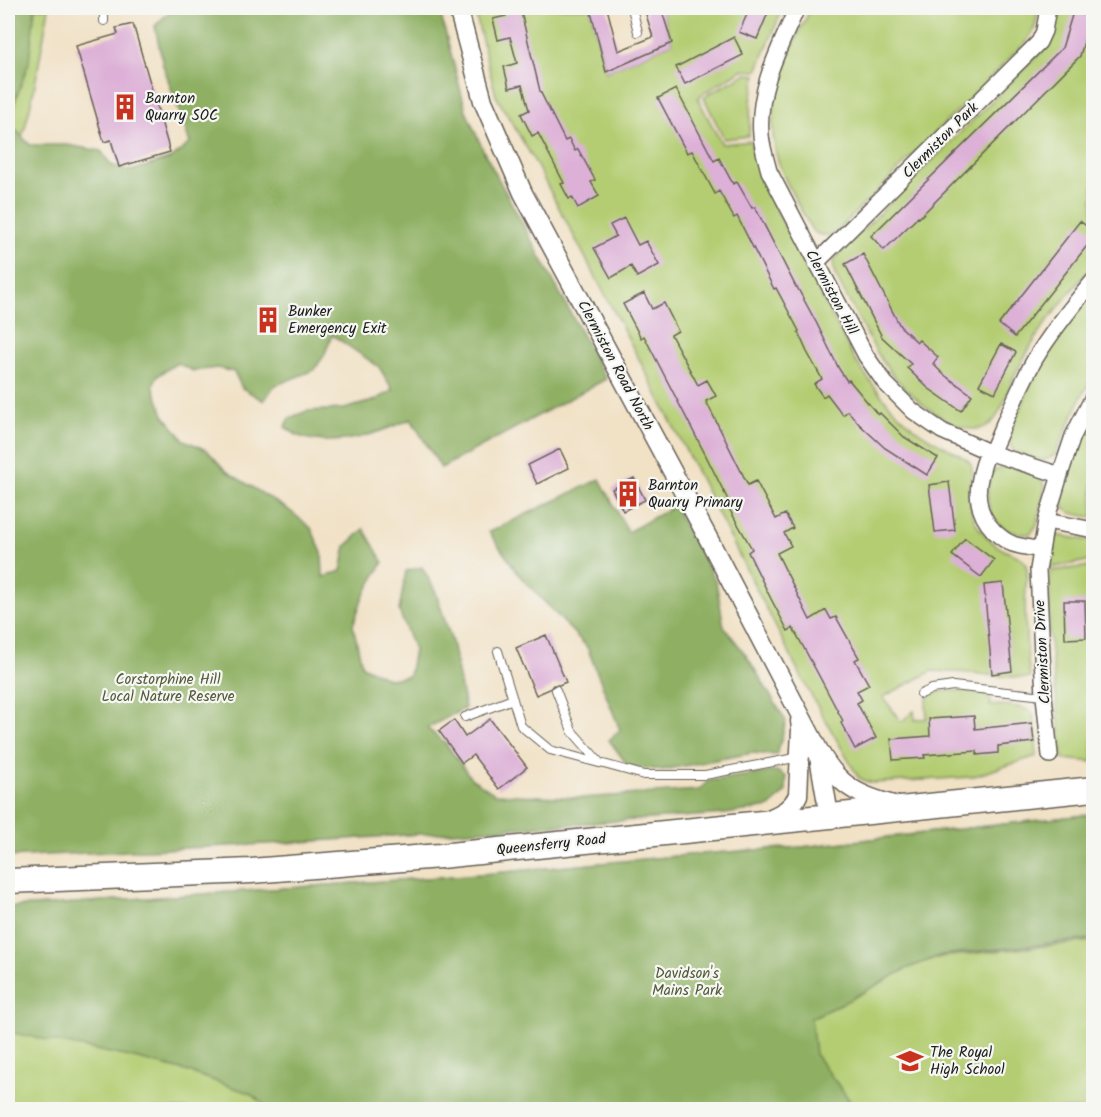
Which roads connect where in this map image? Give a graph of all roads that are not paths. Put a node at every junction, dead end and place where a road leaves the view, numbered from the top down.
1 (104, 8) edge
2 (458, 8) edge
3 (632, 8) edge
4 (797, 8) edge
5 (1048, 8) edge
6 (104, 21) dead end
7 (638, 32) dead end
8 (816, 263) junction
9 (1094, 280) edge
10 (1094, 395) edge
11 (990, 452) junction
12 (1060, 475) junction
13 (1046, 521) junction
14 (1094, 530) edge
15 (1041, 550) junction
16 (498, 651) dead end
17 (556, 690) dead end
18 (921, 694) dead end
19 (1044, 696) junction
20 (513, 699) junction
21 (799, 713) junction
22 (465, 717) dead end
23 (818, 749) junction
24 (1050, 755) dead end
25 (800, 757) junction
26 (600, 763) junction
27 (1094, 789) edge
28 (912, 807) junction
29 (828, 816) junction
30 (762, 822) junction
31 (8, 881) edge

1 - 6 lane
2 - 21 street, Clermiston Road North
3 - 7 lane
4 - 8 street, Clermiston Hill
5 - 8 street, Clermiston Park
8 - 11 street, Clermiston Hill
9 - 11 street
10 - 12 street, Clermiston Drive
11 - 12 street, Clermiston Hill
11 - 15 street
12 - 13 street, Clermiston Drive
13 - 14 street
13 - 15 street, Clermiston Drive
15 - 19 street, Clermiston Drive
16 - 20 lane
17 - 26 lane
18 - 19 lane
19 - 24 street, Clermiston Drive
20 - 22 lane
20 - 26 lane
21 - 23 street, Clermiston Road North
21 - 25 street, Clermiston Road North
23 - 25 lane
23 - 28 street, Clermiston Road North
23 - 29 street, Clermiston Road North
25 - 26 lane
25 - 30 street, Clermiston Road North
27 - 28 main road, Queensferry Road
28 - 29 main road, Queensferry Road
29 - 30 main road, Queensferry Road
30 - 31 main road, Queensferry Road

